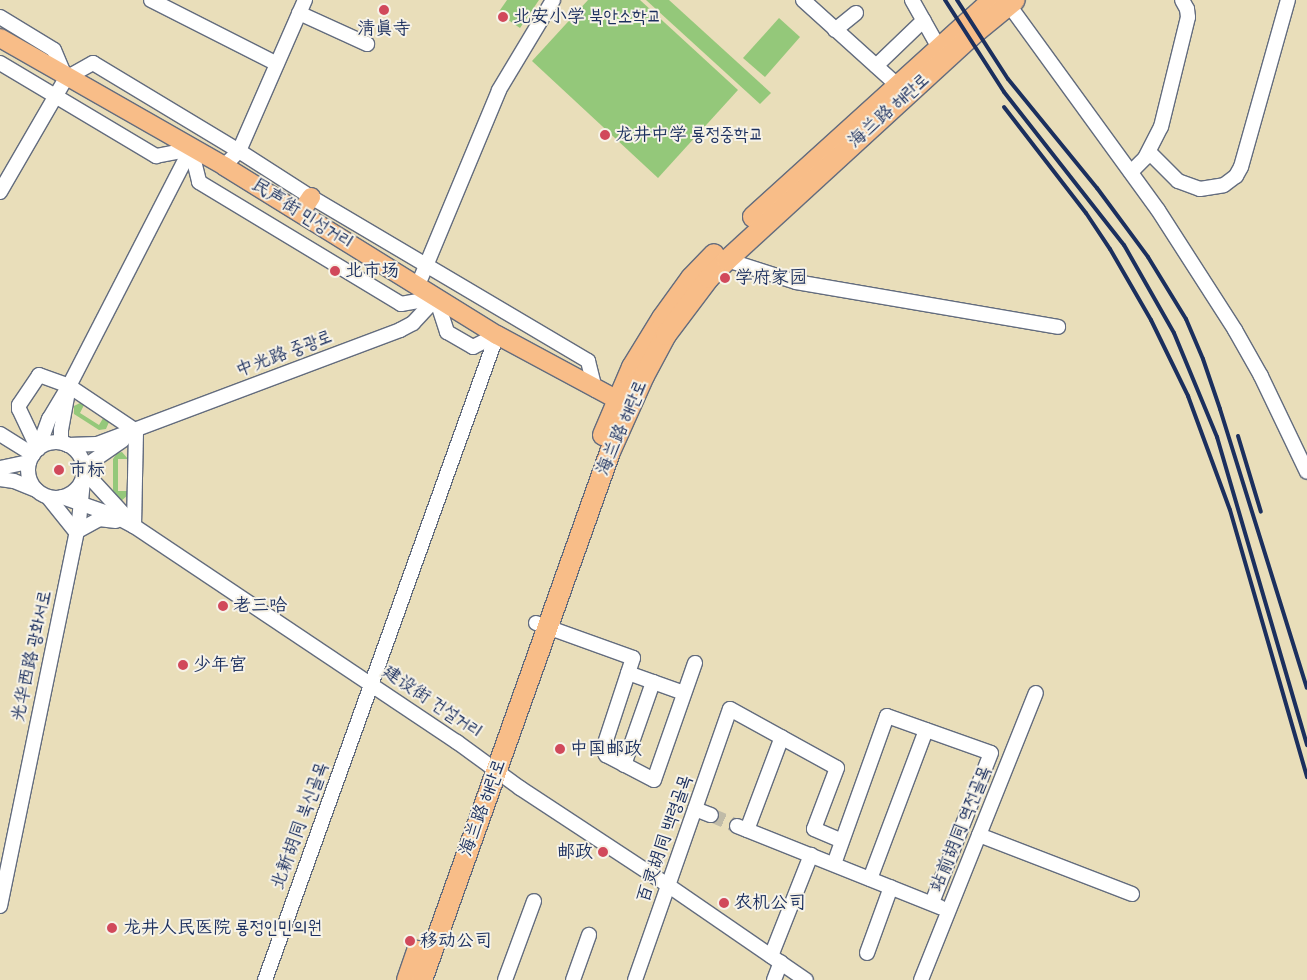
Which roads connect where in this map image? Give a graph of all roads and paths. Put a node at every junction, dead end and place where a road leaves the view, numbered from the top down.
1 (151, 0) edge
2 (553, 0) edge
3 (803, 0) edge
4 (912, 0) edge
5 (1182, 0) edge
6 (1288, 0) edge
7 (1005, 2) edge
8 (302, 6) edge
9 (856, 13) dead end
10 (0, 17) edge
11 (924, 20) junction
12 (836, 30) junction
13 (0, 38) edge
14 (367, 44) dead end
15 (939, 48) junction
16 (0, 62) edge
17 (277, 64) junction
18 (876, 66) junction
19 (66, 78) junction
20 (896, 84) junction
21 (55, 96) junction
22 (191, 149) junction
23 (239, 151) junction
24 (1149, 152) junction
25 (224, 166) junction
26 (1132, 172) junction
27 (0, 192) edge
28 (311, 198) junction
29 (301, 212) junction
30 (726, 260) junction
31 (425, 265) junction
32 (418, 286) junction
33 (436, 298) junction
34 (1058, 327) dead end
35 (497, 335) junction
36 (69, 386) junction
37 (595, 390) junction
38 (623, 403) junction
39 (136, 431) junction
40 (0, 434) edge
41 (68, 445) junction
42 (33, 456) junction
43 (0, 468) edge
44 (84, 469) junction
45 (1307, 472) edge
46 (0, 479) edge
47 (36, 490) junction
48 (55, 497) junction
49 (81, 504) junction
50 (134, 526) junction
51 (76, 532) junction
52 (542, 625) junction
53 (695, 663) dead end
54 (628, 673) junction
55 (653, 682) junction
56 (371, 684) junction
57 (684, 693) junction
58 (1036, 693) dead end
59 (926, 730) junction
60 (782, 737) junction
61 (624, 764) junction
62 (491, 766) junction
63 (696, 809) junction
64 (710, 815) tunnel mouth
65 (979, 835) junction
66 (842, 840) junction
67 (811, 855) junction
68 (834, 864) junction
69 (870, 879) junction
70 (669, 886) junction
71 (891, 887) junction
72 (1132, 894) dead end
73 (534, 901) dead end
74 (932, 903) junction
75 (0, 906) edge
76 (949, 910) junction
77 (589, 934) dead end
78 (867, 953) dead end
79 (776, 959) junction
80 (265, 980) edge
81 (407, 980) edge
82 (422, 980) edge
83 (505, 980) edge
84 (573, 980) edge
85 (635, 980) edge
86 (774, 980) edge
87 (806, 980) edge
88 (921, 980) edge

1 - 17 street
2 - 31 street
3 - 12 street
4 - 11 street
5 - 24 street
6 - 24 street
7 - 15 highway, 海兰路 해란로
7 - 26 street
7 - 30 highway, 海兰路 해란로
8 - 14 street
8 - 17 street
9 - 12 street
10 - 19 street
11 - 15 street
11 - 18 street
12 - 18 street
13 - 19 main road, 民声街 민성거리
15 - 20 highway, 海兰路 해란로
16 - 21 street
17 - 23 street
18 - 20 street
19 - 21 street
19 - 22 main road, 民声街 민성거리
19 - 23 street
20 - 38 highway, 海兰路 해란로
21 - 22 street
21 - 27 street
22 - 25 main road, 民声街 민성거리
22 - 33 street
22 - 36 street
23 - 25 street
23 - 28 street
24 - 26 street
25 - 29 main road, 民声街 민성거리
26 - 45 street
28 - 29 main road
28 - 31 street
29 - 32 main road, 民声街 민성거리
30 - 34 street
30 - 38 highway, 海兰路 해란로
31 - 32 street
31 - 37 street
32 - 33 main road, 民声街 민성거리
33 - 35 main road, 民声街 민성거리
33 - 39 street, 中光路 중광로
35 - 37 main road, 民声街 민성거리
35 - 56 street, 北新胡同 북신골목
36 - 39 street
36 - 41 street
36 - 42 street
36 - 42 street
37 - 38 main road, 民声街 민성거리
38 - 52 highway, 海兰路 해란로
39 - 41 street, 中光路 중광로
39 - 44 street, 中光路 중광로
39 - 50 street
40 - 42 street
41 - 42 street
41 - 44 street
42 - 43 street
42 - 47 street
44 - 48 street
44 - 49 street, 光华西路 광화서로
44 - 50 street
46 - 47 street
47 - 48 street
48 - 49 street
48 - 51 street
49 - 50 street
49 - 51 street, 光华西路 광화서로
50 - 51 street
50 - 56 street, 建设街 건설거리
51 - 75 street, 光华西路 광화서로
52 - 54 street
52 - 62 highway, 海兰路 해란로
53 - 57 street
54 - 55 street
54 - 61 street
55 - 57 street
55 - 61 street
56 - 62 street, 建设街 건설거리
56 - 80 street, 北新胡同 북신골목
57 - 61 street
58 - 65 street, 站前胡同 역전골목
59 - 66 street
59 - 69 street
59 - 74 street
60 - 63 street, 百灵胡同 백령골목
60 - 66 street
60 - 67 street
62 - 70 street, 建设街 건설거리
62 - 81 highway, 海兰路 해란로
62 - 82 highway, 海兰路 해란로
63 - 64 street
63 - 70 street, 百灵胡同 백령골목
65 - 72 street
65 - 76 street, 站前胡同 역전골목
66 - 68 street
67 - 68 street
67 - 79 street
68 - 69 street
69 - 71 street
70 - 79 street, 建设街 건설거리
70 - 85 street, 百灵胡同 백령골목
71 - 74 street
71 - 78 street
73 - 83 street
74 - 76 street
76 - 88 street, 站前胡同 역전골목
77 - 84 street
79 - 86 street
79 - 87 street, 建设街 건설거리

